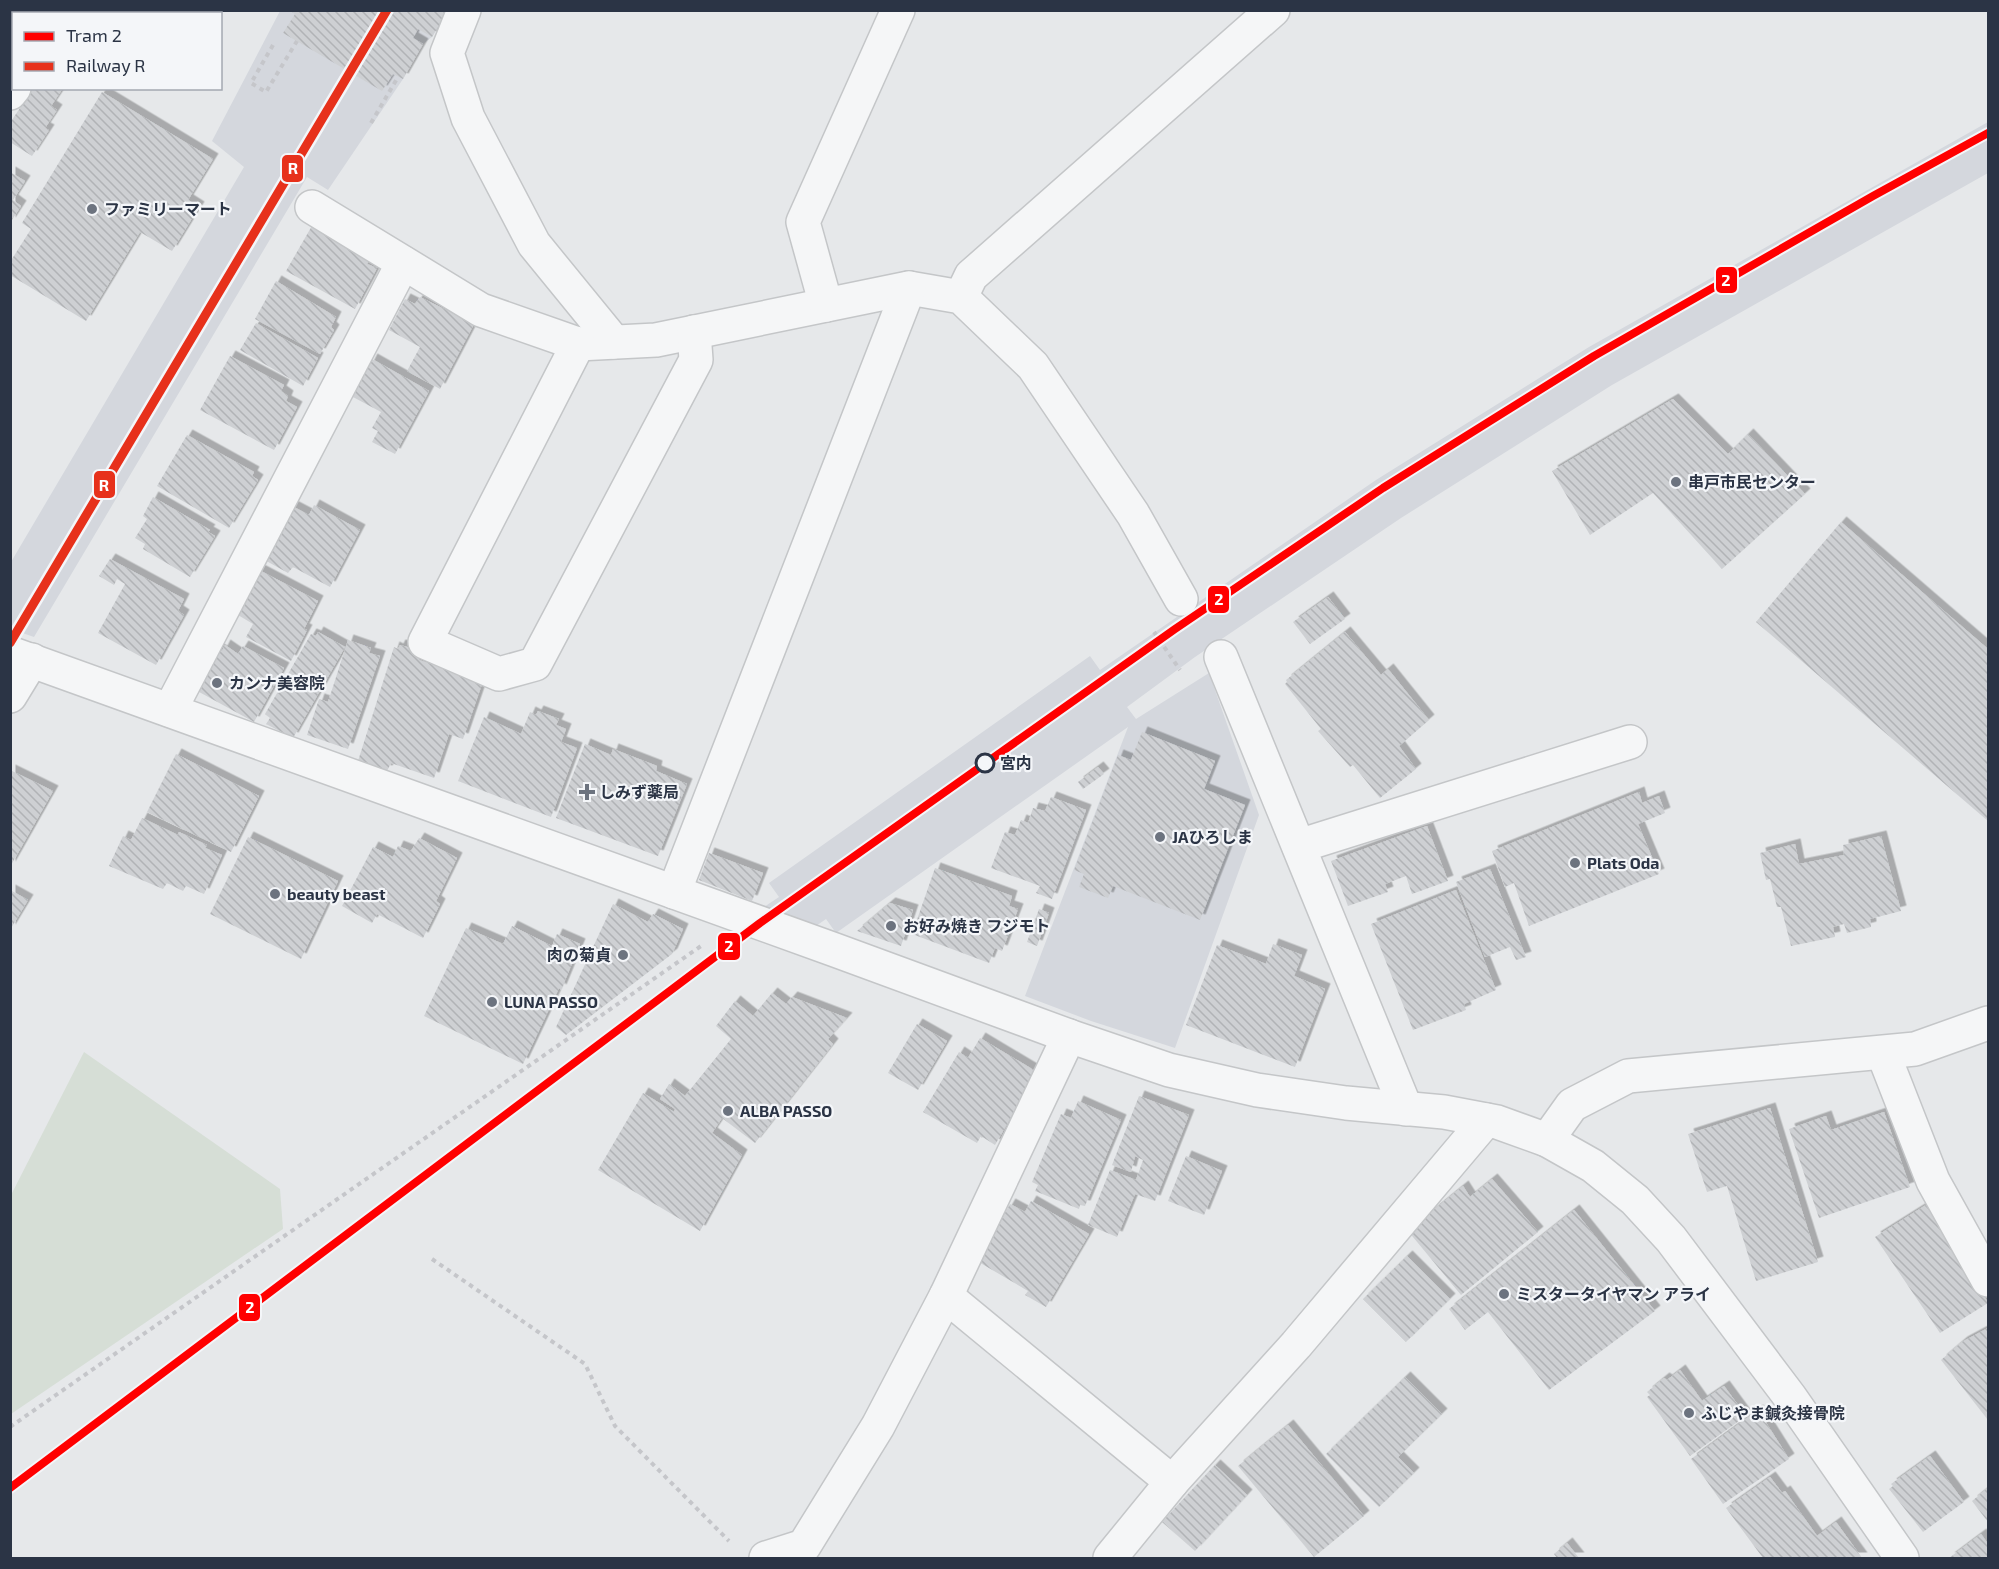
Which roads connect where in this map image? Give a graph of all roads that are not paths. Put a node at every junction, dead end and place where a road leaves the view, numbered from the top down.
1 (464, 10) edge
2 (898, 10) edge
3 (1273, 10) edge
4 (312, 207) dead end
5 (403, 262) junction
6 (909, 288) junction
7 (961, 297) junction
8 (826, 305) junction
9 (694, 332) junction
10 (614, 342) junction
11 (578, 344) junction
12 (1181, 599) road end
13 (21, 656) edge
14 (1221, 657) road end
15 (10, 696) edge
16 (170, 710) junction
17 (1630, 741) dead end
18 (1299, 846) junction
19 (674, 892) junction
20 (1989, 1023) edge
21 (1069, 1036) junction
22 (1883, 1053) junction
23 (1406, 1108) junction
24 (1486, 1120) junction
25 (1547, 1140) junction
26 (1979, 1240) edge
27 (1989, 1280) edge
28 (946, 1296) junction
29 (1172, 1482) junction
30 (766, 1558) edge
31 (1110, 1558) edge
32 (1902, 1558) edge

1 - 10 street
2 - 8 street
3 - 7 street
4 - 5 street
5 - 11 street
5 - 16 street
6 - 7 street
6 - 8 street
6 - 19 street
7 - 12 street
8 - 9 street
9 - 10 street
9 - 11 street
10 - 11 street
13 - 15 street
13 - 16 street
14 - 18 street
16 - 19 street
17 - 18 street
18 - 23 street
19 - 21 street
20 - 22 street
21 - 23 street
21 - 28 street
22 - 25 street
22 - 26 street
23 - 24 street
24 - 25 street
24 - 29 street
25 - 32 street
26 - 27 street
28 - 29 street
28 - 30 street
29 - 31 street

